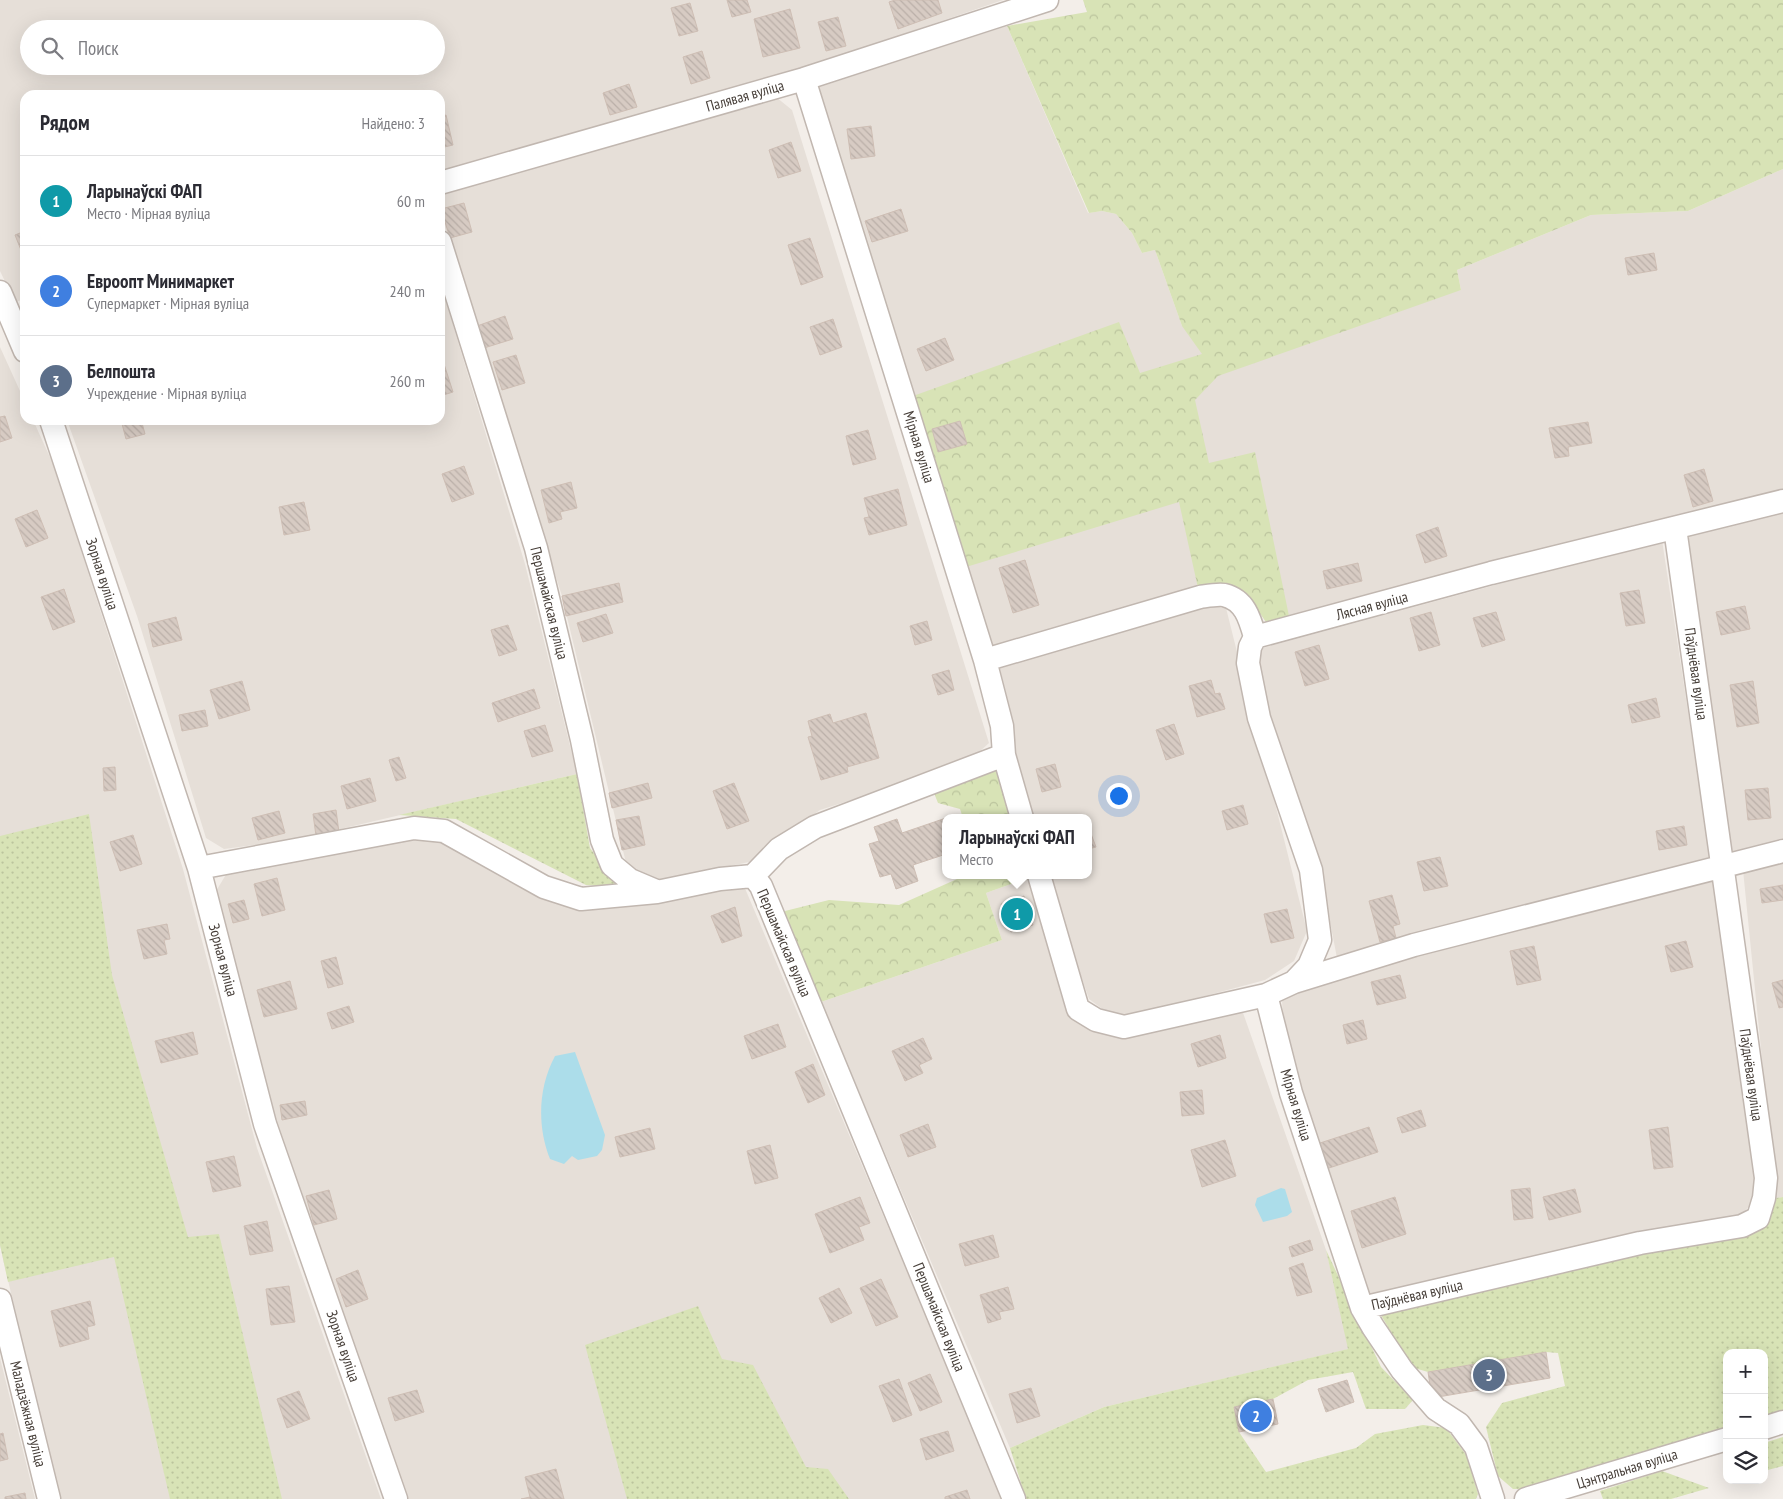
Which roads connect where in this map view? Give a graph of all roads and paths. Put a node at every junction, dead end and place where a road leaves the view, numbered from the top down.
1 (1047, 0) edge
2 (804, 79) junction
3 (445, 181) edge
4 (445, 258) edge
5 (8, 306) edge
6 (20, 338) edge
7 (53, 425) edge
8 (1783, 501) edge
9 (1675, 528) junction
10 (1255, 637) junction
11 (985, 660) junction
12 (1004, 755) junction
13 (1021, 814) edge
14 (1783, 851) edge
15 (1723, 867) junction
16 (199, 868) junction
17 (753, 876) junction
18 (1040, 879) edge
19 (657, 892) junction
20 (1294, 982) junction
21 (1266, 995) junction
22 (0, 1300) edge
23 (1362, 1308) junction
24 (1783, 1422) edge
25 (1768, 1427) edge
26 (1723, 1440) edge
27 (49, 1499) edge
28 (396, 1499) edge
29 (1014, 1499) edge
30 (1493, 1499) edge
31 (1526, 1499) edge

1 - 2 street, Палявая вуліца
2 - 3 street, Палявая вуліца
2 - 11 street, Мірная вуліца
4 - 19 street, Першамайская вуліца
5 - 6 street
7 - 16 street, Зорная вуліца
8 - 9 street, Лясная вуліца
9 - 10 street, Лясная вуліца
9 - 15 street, Паўднёвая вуліца
10 - 11 street
10 - 20 street
11 - 12 street, Мірная вуліца
12 - 13 street, Мірная вуліца
12 - 17 street
14 - 15 street
15 - 20 street
15 - 23 street, Паўднёвая вуліца
16 - 19 street
16 - 28 street, Зорная вуліца
17 - 19 street, Першамайская вуліца
17 - 29 street, Першамайская вуліца
18 - 21 street
20 - 21 street
21 - 23 street, Мірная вуліца
22 - 27 street, Маладзёжная вуліца
23 - 30 street, Мірная вуліца
24 - 25 street
26 - 31 street, Цэнтральная вуліца

